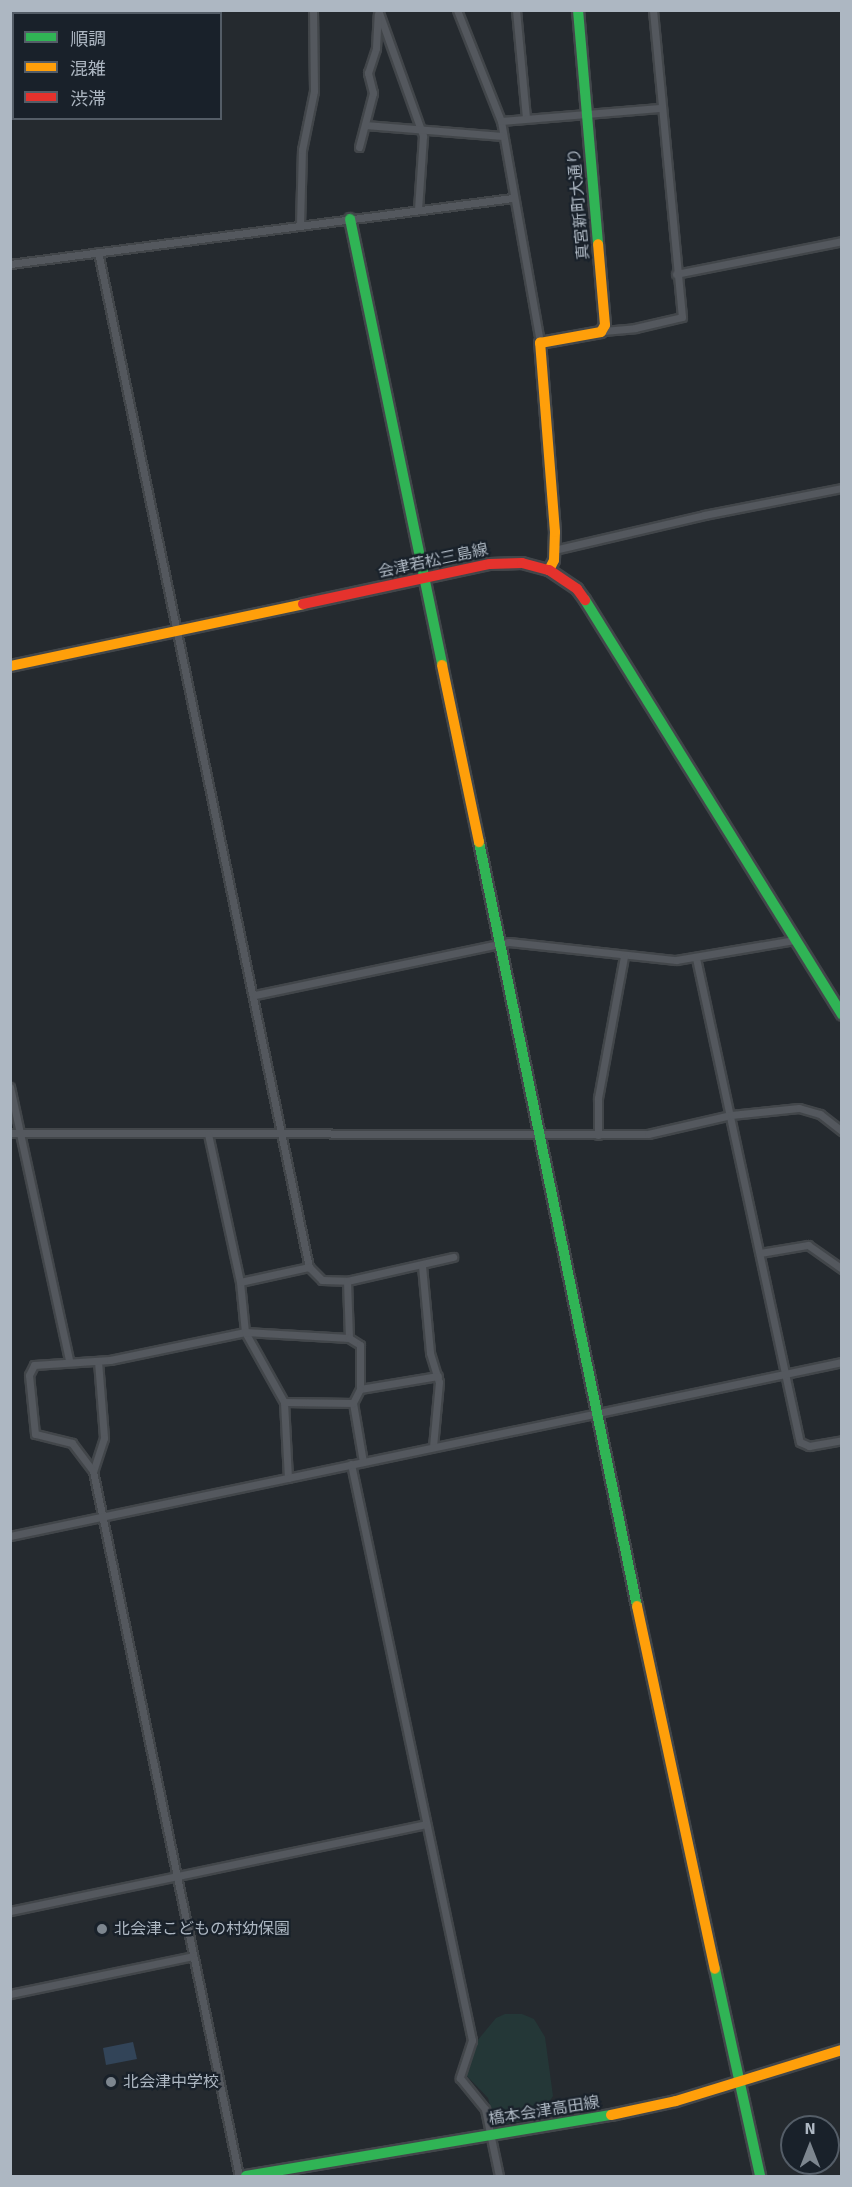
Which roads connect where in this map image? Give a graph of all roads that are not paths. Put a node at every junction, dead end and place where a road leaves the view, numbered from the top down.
1 (313, 10) edge
2 (457, 10) edge
3 (516, 10) edge
4 (578, 10) edge
5 (653, 10) edge
6 (379, 11) edge
7 (659, 108) junction
8 (586, 113) junction
9 (526, 118) junction
10 (501, 121) junction
11 (365, 125) junction
12 (422, 132) junction
13 (503, 136) junction
14 (359, 147) dead end
15 (513, 198) junction
16 (418, 209) junction
17 (350, 219) junction
18 (300, 225) junction
19 (842, 241) edge
20 (98, 252) junction
21 (10, 264) edge
22 (676, 274) junction
23 (603, 331) junction
24 (540, 343) junction
25 (842, 488) edge
26 (554, 550) junction
27 (549, 570) junction
28 (427, 578) junction
29 (179, 630) junction
30 (10, 666) edge
31 (794, 940) junction
32 (502, 944) junction
33 (624, 957) junction
34 (696, 957) junction
35 (255, 995) junction
36 (842, 1015) edge
37 (10, 1087) edge
38 (731, 1115) junction
39 (842, 1131) edge
40 (10, 1133) edge
41 (20, 1133) junction
42 (208, 1134) junction
43 (282, 1134) junction
44 (543, 1134) junction
45 (598, 1135) junction
46 (759, 1253) junction
47 (453, 1257) dead end
48 (422, 1266) junction
49 (309, 1267) junction
50 (842, 1269) edge
51 (347, 1281) junction
52 (240, 1282) junction
53 (245, 1332) junction
54 (349, 1338) junction
55 (69, 1361) junction
56 (98, 1361) junction
57 (842, 1362) edge
58 (785, 1372) junction
59 (438, 1376) junction
60 (360, 1389) junction
61 (284, 1402) junction
62 (353, 1403) junction
63 (600, 1412) junction
64 (842, 1440) edge
65 (433, 1447) junction
66 (363, 1462) junction
67 (351, 1464) junction
68 (93, 1472) junction
69 (288, 1478) junction
70 (101, 1517) junction
71 (10, 1536) edge
72 (426, 1824) junction
73 (176, 1877) junction
74 (10, 1911) edge
75 (193, 1956) junction
76 (10, 1994) edge
77 (842, 2050) edge
78 (740, 2081) junction
79 (490, 2135) junction
80 (239, 2176) edge
81 (246, 2176) edge
82 (499, 2176) edge
83 (760, 2176) edge

1 - 18 street
2 - 10 street
3 - 9 street
4 - 8 street, 真宮新町大通り
5 - 7 street
6 - 11 street
6 - 12 street
7 - 8 street
7 - 22 street
8 - 9 street
8 - 23 street, 真宮新町大通り
9 - 10 street
10 - 13 street
11 - 12 street
11 - 14 street
12 - 13 street
12 - 16 street
13 - 15 street
15 - 16 street
15 - 24 street
16 - 17 street
17 - 18 street
17 - 28 street
18 - 20 street
19 - 22 street
20 - 21 street
20 - 29 street
22 - 23 street
23 - 24 street
24 - 26 street
25 - 26 street
26 - 27 street
27 - 28 street, 会津若松三島線
27 - 31 street, 会津若松三島線
28 - 29 street, 会津若松三島線
28 - 32 street
29 - 30 street, 会津若松三島線
29 - 35 street
31 - 34 street
31 - 36 street, 会津若松三島線
32 - 33 street
32 - 35 street
32 - 44 street
33 - 34 street
33 - 45 street
34 - 38 street
35 - 43 street
37 - 41 street
38 - 39 street
38 - 45 street
38 - 46 street
40 - 41 street
41 - 42 street
41 - 55 street
42 - 43 street
42 - 52 street
43 - 44 street
43 - 49 street
44 - 45 street
44 - 63 street
46 - 50 street
46 - 58 street
47 - 48 street
48 - 51 street
48 - 59 street
49 - 51 street
49 - 52 street
51 - 54 street
52 - 53 street
53 - 54 street
53 - 56 street
53 - 61 street
54 - 60 street
55 - 56 street
55 - 68 street
56 - 68 street
57 - 58 street
58 - 63 street
58 - 64 street
59 - 60 street
59 - 65 street
60 - 62 street
61 - 62 street
61 - 69 street
62 - 66 street
63 - 65 street
63 - 78 street
65 - 66 street
66 - 67 street
67 - 69 street
67 - 72 street
68 - 70 street
69 - 70 street
70 - 71 street
70 - 73 street
72 - 73 street
72 - 79 street
73 - 74 street
73 - 75 street
75 - 76 street
75 - 80 street
77 - 78 street, 橋本会津高田線
78 - 79 street, 橋本会津高田線
78 - 83 street
79 - 81 street, 橋本会津高田線
79 - 82 street

